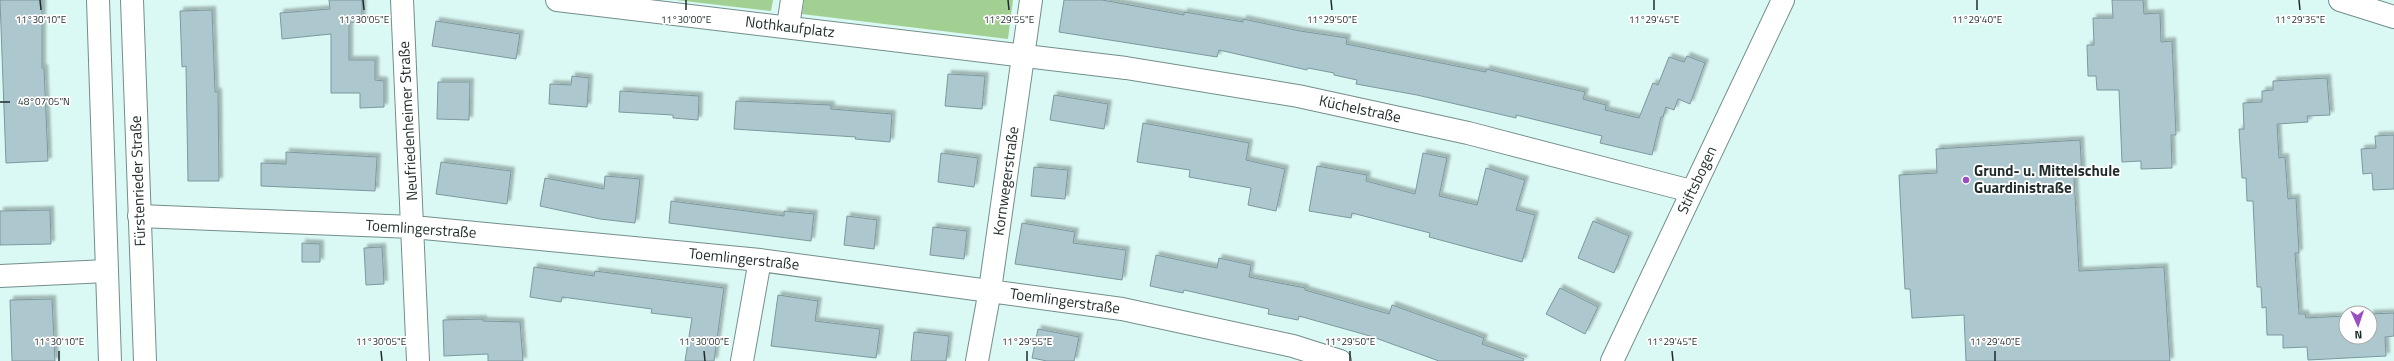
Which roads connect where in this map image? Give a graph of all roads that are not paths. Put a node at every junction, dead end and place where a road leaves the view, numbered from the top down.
1 (98, 0) edge
2 (132, 0) edge
3 (402, 0) edge
4 (557, 0) edge
5 (792, 0) edge
6 (1031, 0) edge
7 (1783, 0) edge
8 (2340, 0) edge
9 (2394, 17) edge
10 (788, 26) junction
11 (1023, 57) junction
12 (1691, 192) junction
13 (140, 216) junction
14 (413, 227) junction
15 (760, 260) junction
16 (107, 271) junction
17 (0, 276) edge
18 (990, 290) junction
19 (1290, 353) edge
20 (110, 361) edge
21 (145, 361) edge
22 (418, 361) edge
23 (742, 361) edge
24 (977, 361) edge
25 (1340, 361) edge
26 (1612, 361) edge

1 - 16 street
2 - 13 street, Fürstenrieder Straße
3 - 14 street, Neufriedenheimer Straße
4 - 10 street, Nothkaufplatz
5 - 10 street
6 - 11 street, Kornwegerstraße
7 - 12 street, Stiftsbogen
8 - 9 street
10 - 11 street, Nothkaufplatz
11 - 12 street, Küchelstraße
11 - 18 street, Kornwegerstraße
12 - 26 street, Stiftsbogen
13 - 14 street, Toemlingerstraße
13 - 21 street, Fürstenrieder Straße
14 - 15 street, Toemlingerstraße
14 - 22 street, Neufriedenheimer Straße
15 - 18 street, Toemlingerstraße
15 - 23 street
16 - 17 street
16 - 20 street
18 - 19 street, Toemlingerstraße
18 - 24 street, Kornwegerstraße
19 - 25 street, Toemlingerstraße

